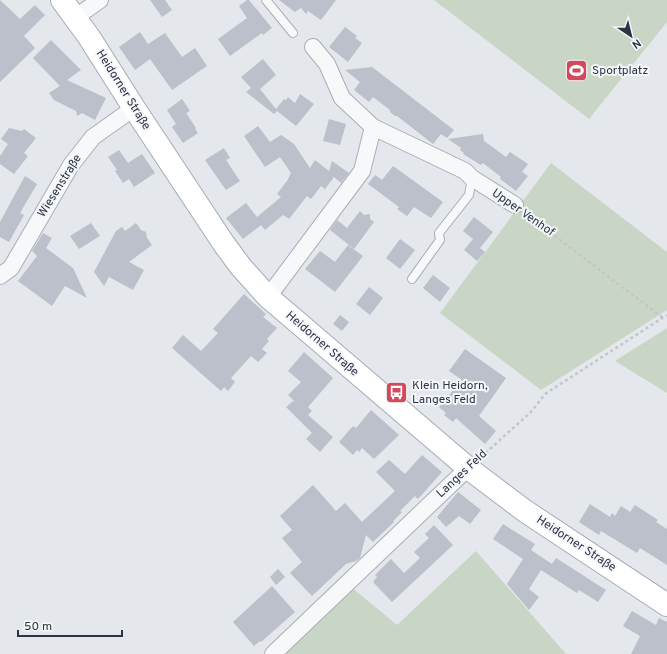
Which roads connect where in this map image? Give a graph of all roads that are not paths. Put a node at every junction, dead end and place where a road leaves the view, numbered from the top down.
1 (62, 0) edge
2 (100, 0) edge
3 (266, 0) edge
4 (76, 17) junction
5 (293, 33) dead end
6 (313, 47) dead end
7 (134, 108) junction
8 (373, 127) junction
9 (472, 178) junction
10 (515, 205) road end
11 (0, 276) edge
12 (412, 279) dead end
13 (268, 297) junction
14 (468, 468) junction
15 (667, 605) edge
16 (273, 654) edge

1 - 4 main road, Heidorner Straße
2 - 4 street
3 - 5 lane
4 - 7 main road, Heidorner Straße
6 - 8 street, Upper Venhof
7 - 11 street, Wiesenstraße
7 - 13 main road, Heidorner Straße
8 - 9 street, Upper Venhof
8 - 13 street
9 - 10 street, Upper Venhof
9 - 12 lane
13 - 14 main road, Heidorner Straße
14 - 15 main road, Heidorner Straße
14 - 16 street, Langes Feld

